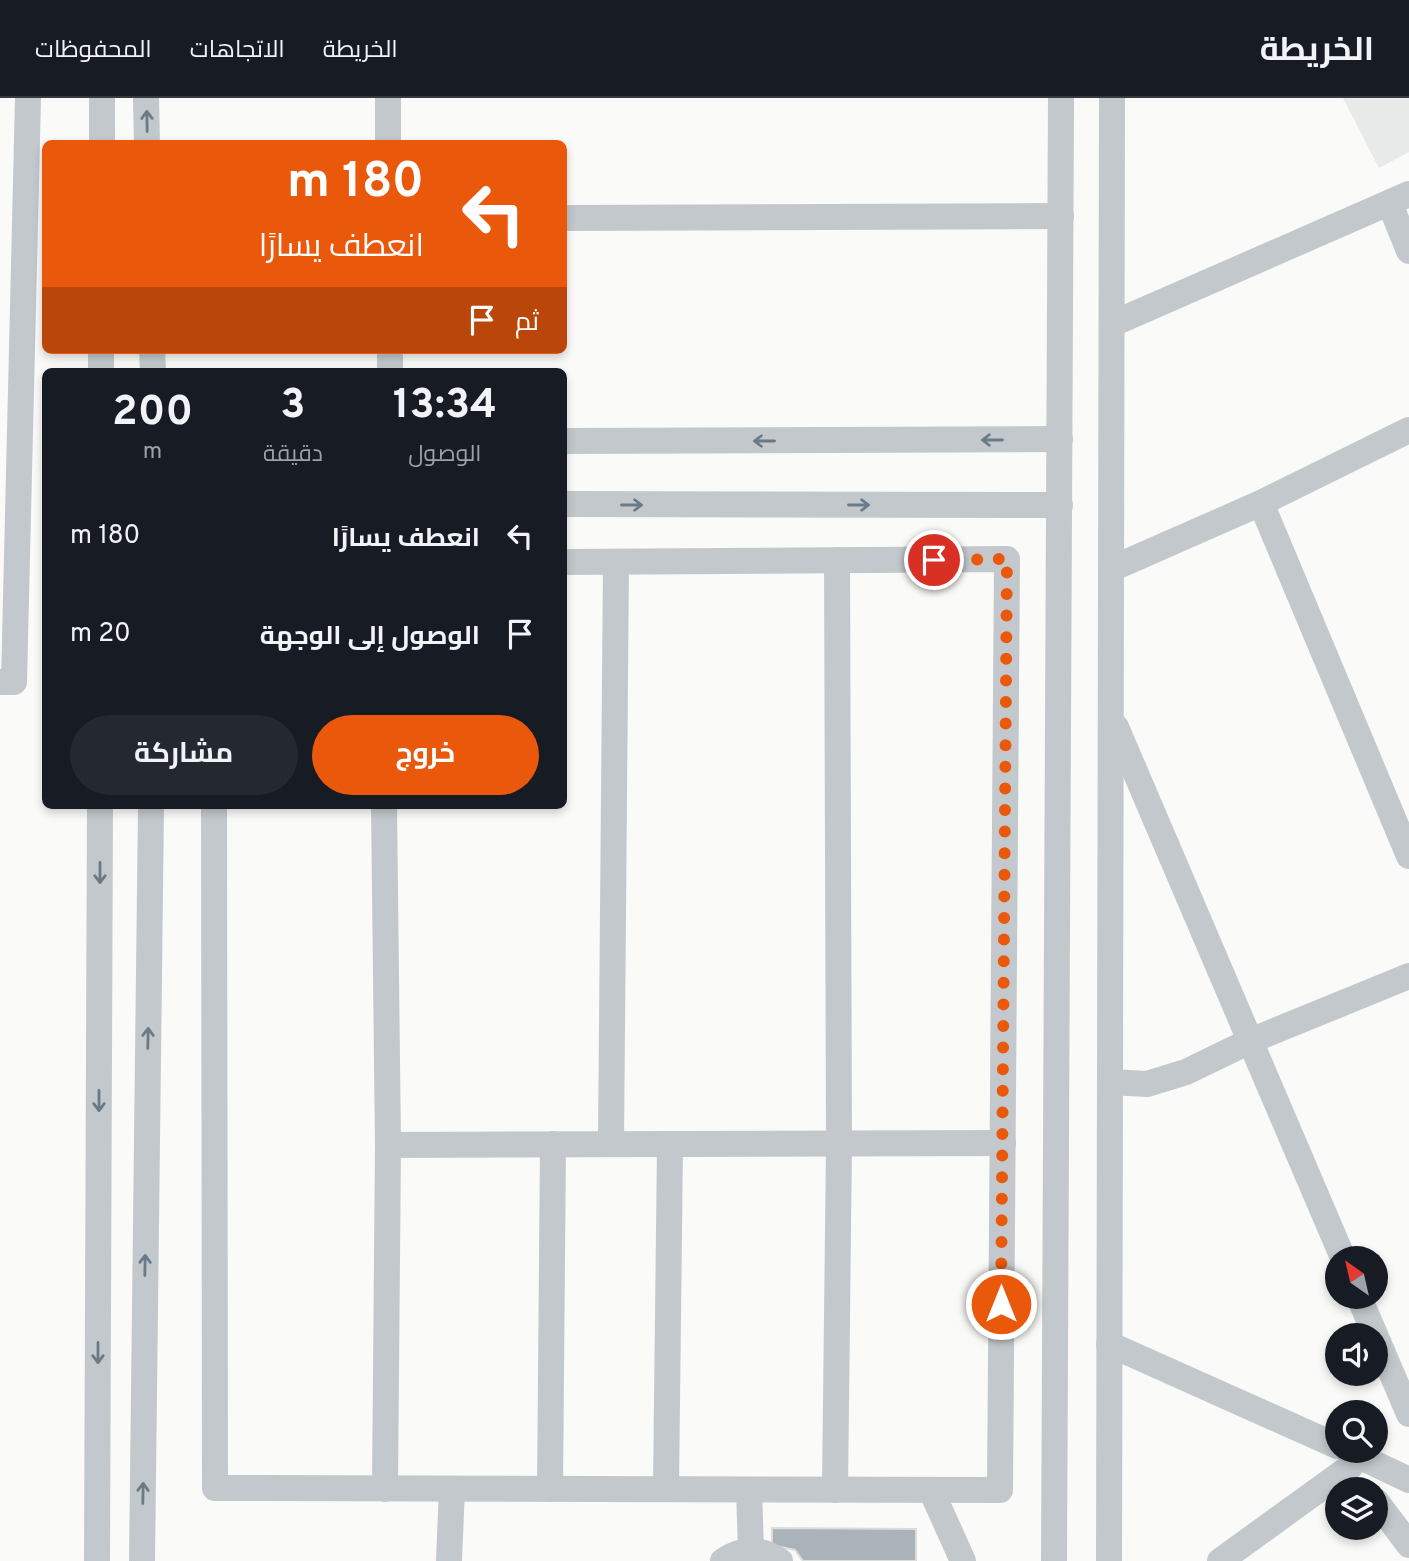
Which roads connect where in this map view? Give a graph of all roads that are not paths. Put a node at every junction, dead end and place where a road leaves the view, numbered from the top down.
1 (28, 98) edge
2 (102, 98) edge
3 (146, 98) edge
4 (388, 98) edge
5 (1061, 98) edge
6 (1112, 98) edge
7 (102, 140) edge
8 (147, 140) edge
9 (388, 140) edge
10 (1400, 199) edge
11 (1061, 216) junction
12 (567, 218) edge
13 (1409, 251) edge
14 (1112, 324) junction
15 (1409, 430) edge
16 (1060, 439) junction
17 (567, 441) edge
18 (1261, 503) junction
19 (567, 505) edge
20 (1060, 505) junction
21 (837, 560) junction
22 (567, 562) edge
23 (616, 562) junction
24 (1111, 569) junction
25 (0, 682) edge
26 (1111, 715) junction
27 (100, 809) edge
28 (150, 809) edge
29 (214, 809) edge
30 (384, 809) edge
31 (1409, 856) edge
32 (1409, 976) edge
33 (1250, 1041) junction
34 (1110, 1082) junction
35 (1003, 1143) junction
36 (553, 1144) junction
37 (611, 1144) junction
38 (670, 1144) junction
39 (839, 1144) junction
40 (388, 1145) junction
41 (1338, 1246) edge
42 (1364, 1309) edge
43 (1110, 1344) junction
44 (1409, 1414) edge
45 (1325, 1444) edge
46 (1327, 1463) edge
47 (1369, 1463) edge
48 (1409, 1480) edge
49 (385, 1489) junction
50 (452, 1489) junction
51 (550, 1489) junction
52 (666, 1489) junction
53 (749, 1490) junction
54 (835, 1490) junction
55 (930, 1490) junction
56 (1388, 1517) edge
57 (1409, 1545) edge
58 (751, 1550) junction
59 (97, 1561) edge
60 (142, 1561) edge
61 (449, 1561) edge
62 (723, 1561) edge
63 (780, 1561) edge
64 (963, 1561) edge
65 (1054, 1561) edge
66 (1109, 1561) edge
67 (1220, 1561) edge

1 - 25 street
2 - 7 street
8 -> 3 street
4 - 9 street
5 - 11 street
6 - 14 street
10 - 13 street
10 - 14 street
11 - 12 street
11 - 16 street
14 - 24 street
15 - 18 street
16 -> 17 street
16 - 20 street
18 - 24 street
18 - 31 street
19 -> 20 street
20 - 65 street
21 - 23 street
21 - 35 street
21 - 39 street
22 - 23 street
23 - 37 street
24 - 26 street
26 - 33 street
26 - 34 street
27 -> 59 street
60 -> 28 street
29 - 49 street
30 - 40 street
32 - 33 street
33 - 34 street
33 - 41 street
34 - 43 street
35 - 39 street
35 - 55 street
36 - 37 street
36 - 40 street
36 - 51 street
37 - 38 street
38 - 39 street
38 - 52 street
39 - 54 street
40 - 49 street
42 - 44 street
43 - 45 street
43 - 66 street
46 - 67 street
47 - 48 street
49 - 50 street
50 - 51 street
50 - 61 street
51 - 52 street
52 - 53 street
53 - 54 street
53 - 58 street
54 - 55 street
55 - 64 street
56 - 57 street
58 - 62 street
58 - 63 street

